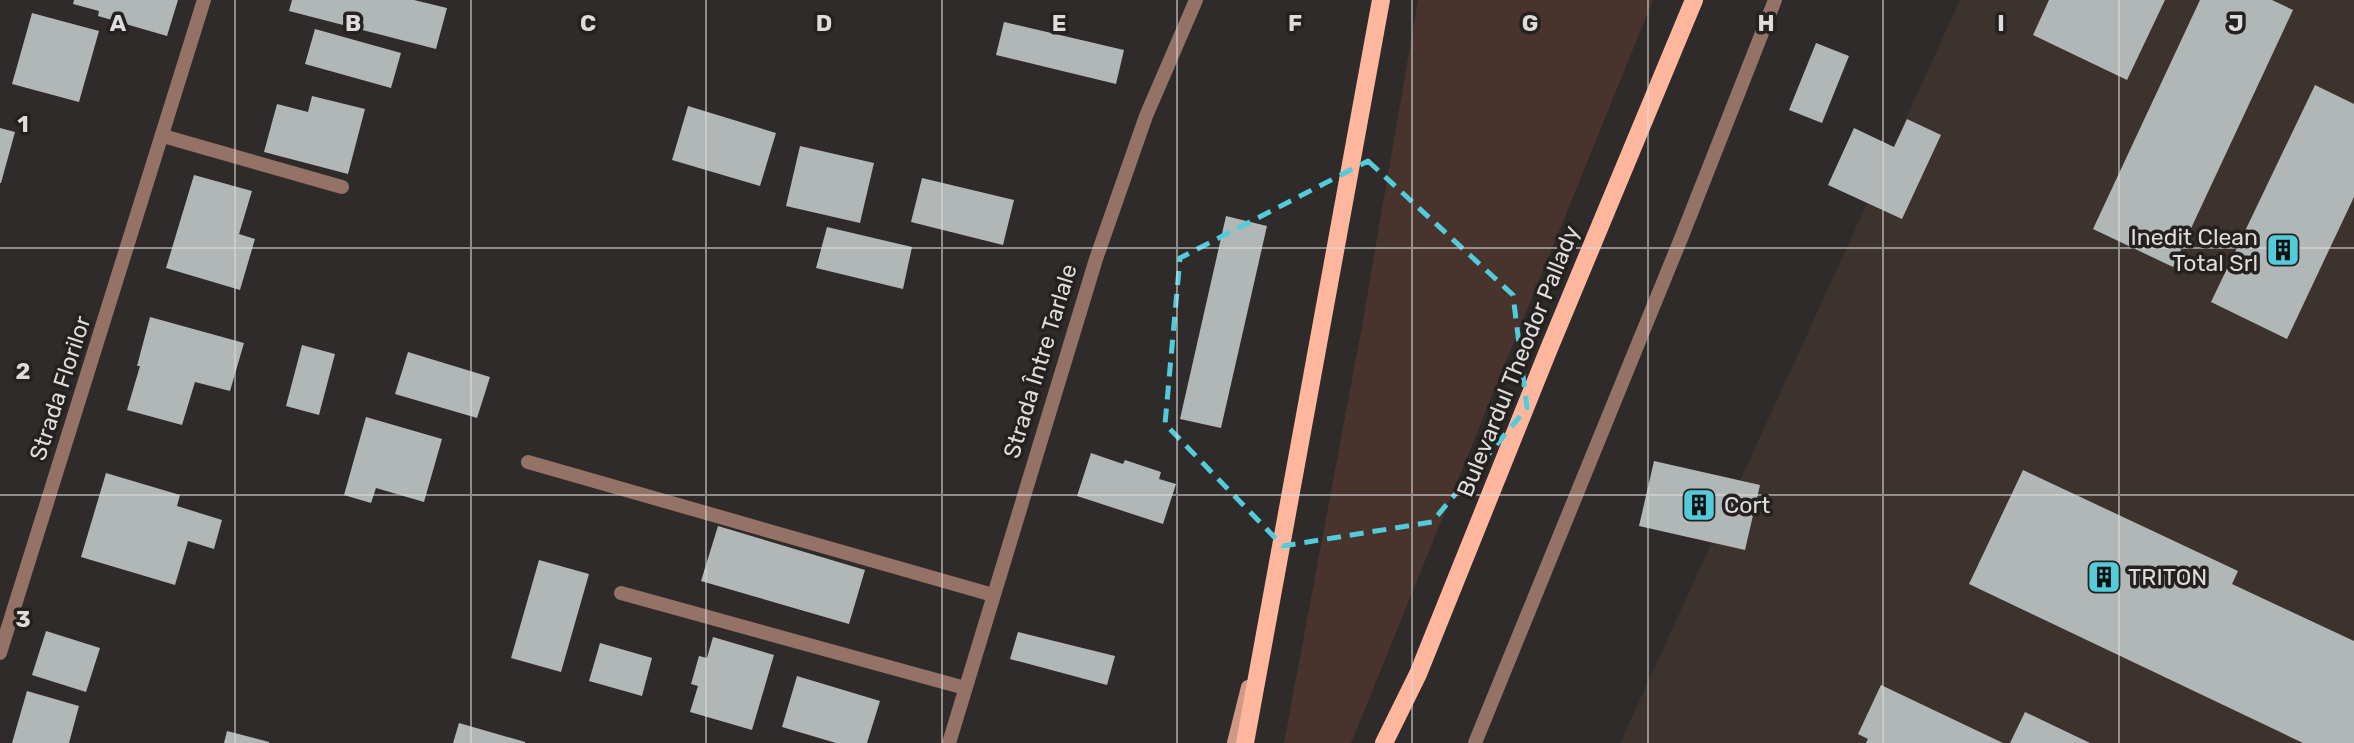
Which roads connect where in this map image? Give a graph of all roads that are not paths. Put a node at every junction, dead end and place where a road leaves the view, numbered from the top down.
1 (205, 0) edge
2 (1196, 0) edge
3 (1381, 0) edge
4 (1694, 0) edge
5 (1775, 0) edge
6 (163, 136) junction
7 (342, 187) dead end
8 (528, 462) dead end
9 (621, 593) dead end
10 (993, 595) junction
11 (1267, 622) junction
12 (0, 653) edge
13 (1418, 674) junction
14 (965, 688) junction
15 (948, 743) edge
16 (1234, 743) edge
17 (1245, 743) edge
18 (1384, 743) edge
19 (1391, 743) edge
20 (1475, 743) edge

1 - 6 street, Strada Florilor
2 - 10 street, Strada Între Tarlale
3 - 11 main road
4 - 13 main road, Bulevardul Theodor Pallady
5 - 20 street
6 - 7 street
6 - 12 street, Strada Florilor
8 - 10 street
9 - 14 street
10 - 14 street, Strada Între Tarlale
11 - 16 main road
11 - 17 main road
13 - 18 main road
13 - 19 main road, Bulevardul Theodor Pallady
14 - 15 street, Strada Între Tarlale

